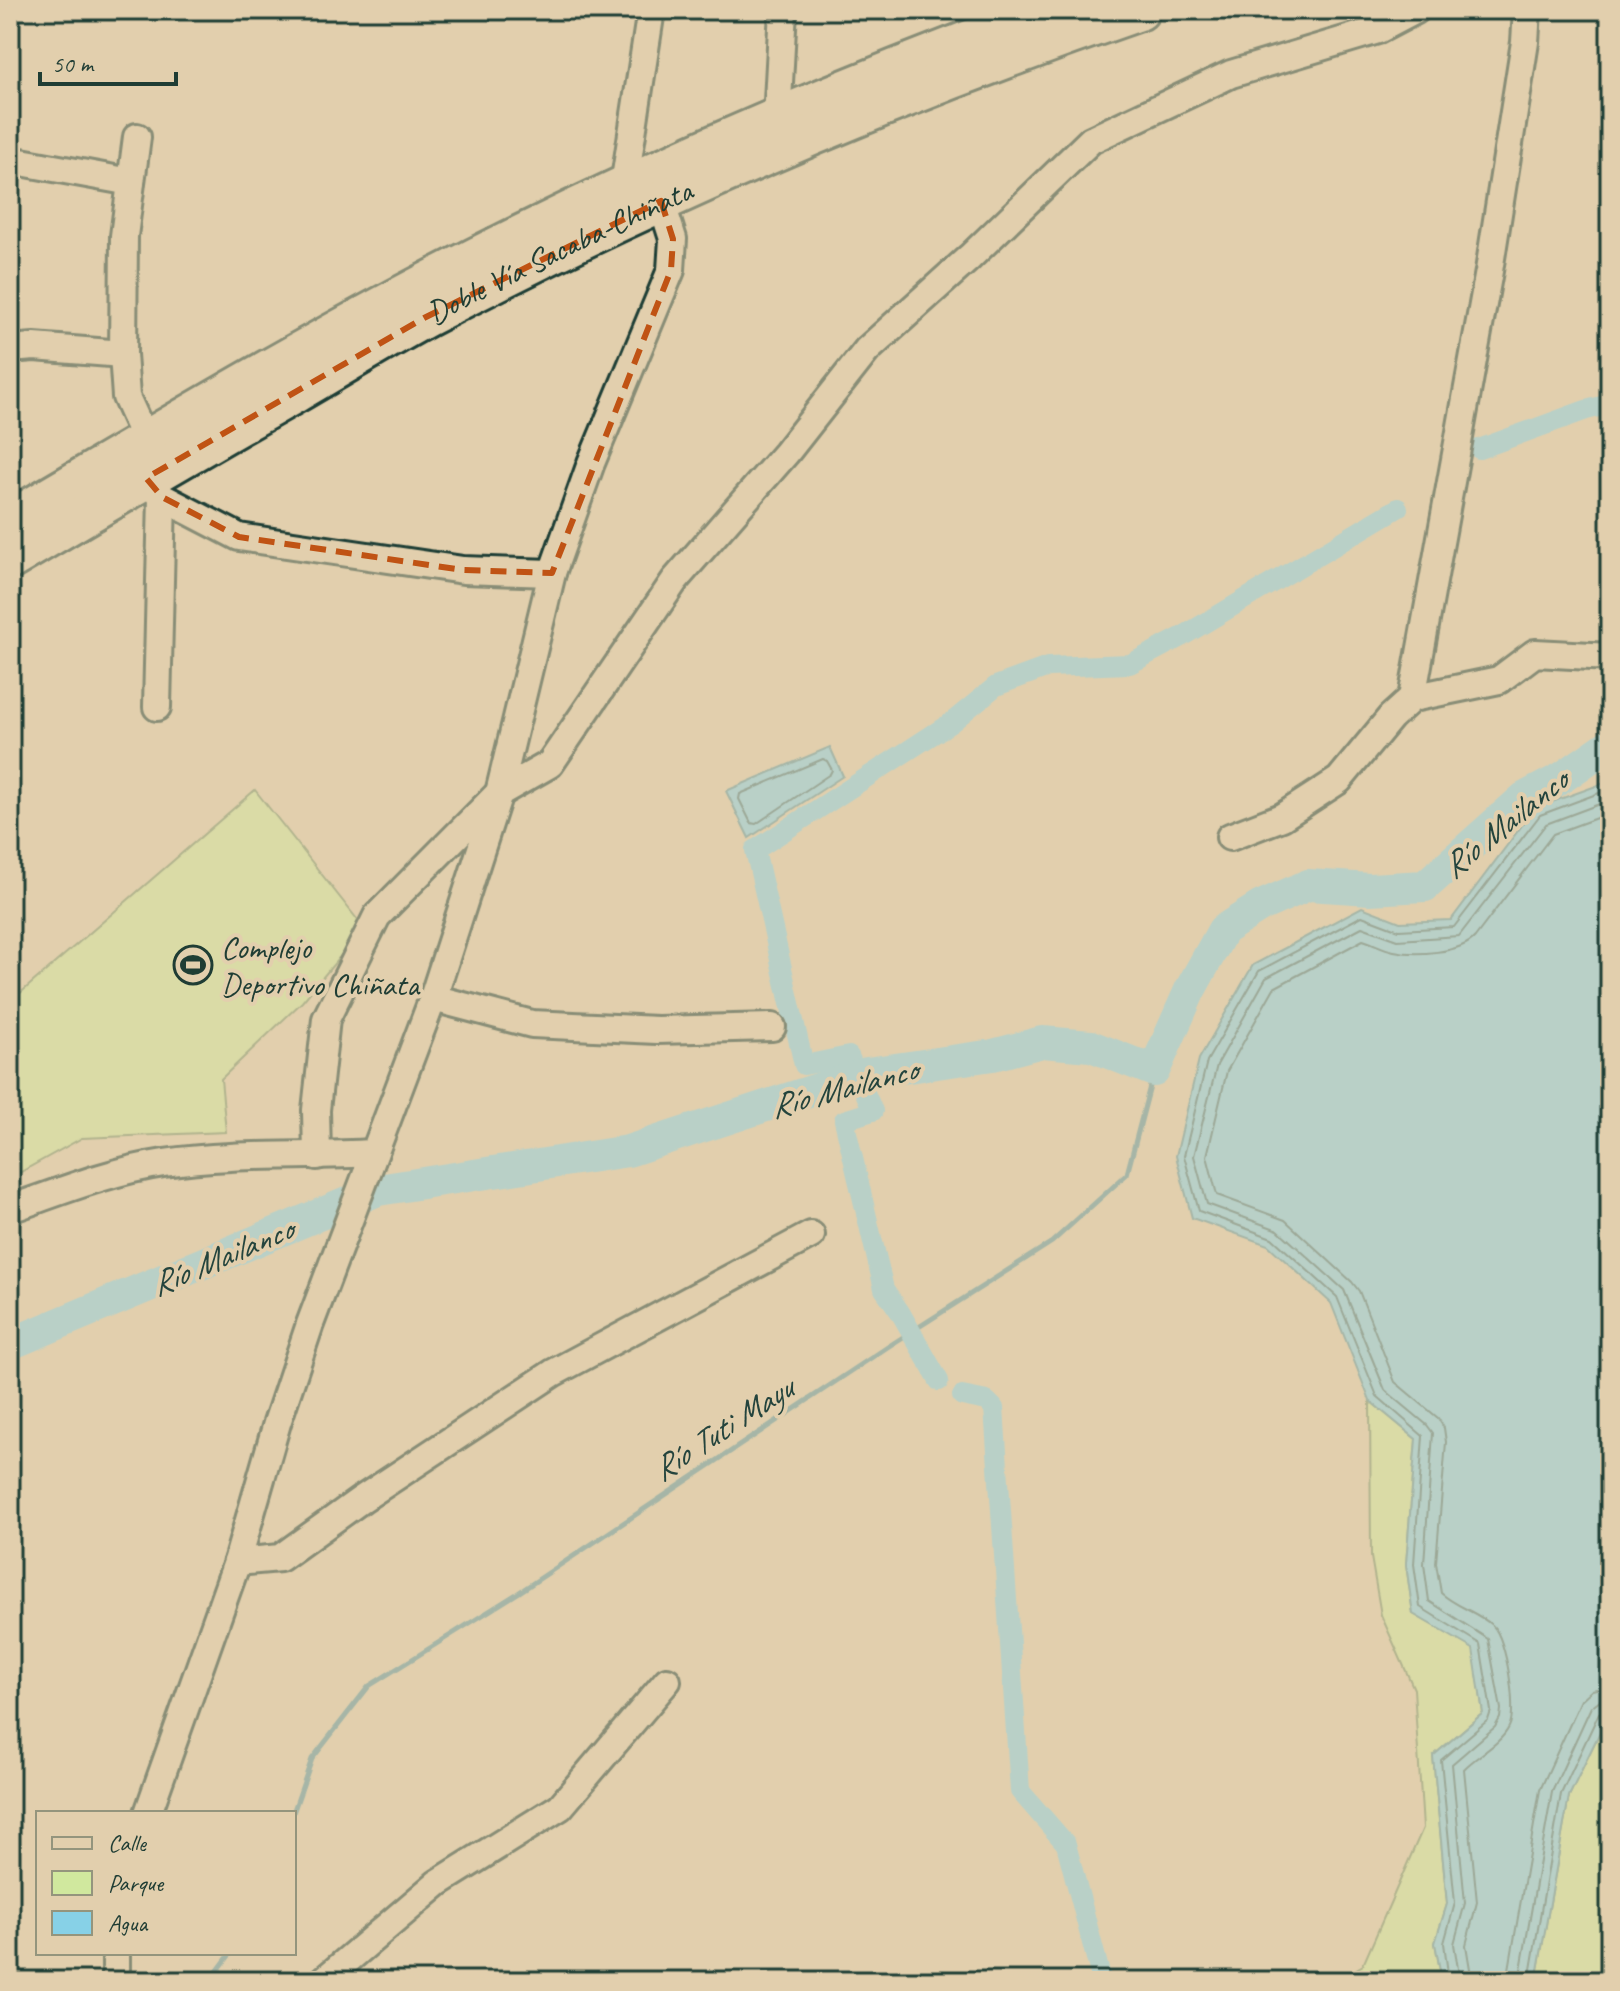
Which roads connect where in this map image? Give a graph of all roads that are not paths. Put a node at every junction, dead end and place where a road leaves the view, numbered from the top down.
1 (651, 10) edge
2 (783, 10) edge
3 (1052, 10) edge
4 (1139, 10) edge
5 (1416, 10) edge
6 (1527, 10) edge
7 (777, 119) junction
8 (137, 137) dead end
9 (10, 160) edge
10 (131, 182) junction
11 (624, 186) junction
12 (661, 201) junction
13 (10, 349) edge
14 (123, 354) junction
15 (151, 472) junction
16 (10, 521) edge
17 (10, 559) edge
18 (552, 573) junction
19 (1610, 657) edge
20 (1412, 698) junction
21 (157, 707) dead end
22 (499, 793) junction
23 (1230, 837) dead end
24 (433, 998) junction
25 (772, 1027) dead end
26 (374, 1153) junction
27 (317, 1156) junction
28 (10, 1209) edge
29 (811, 1235) dead end
30 (237, 1562) junction
31 (667, 1681) dead end
32 (149, 1811) edge
33 (116, 1955) edge
34 (116, 1981) edge
35 (323, 1981) edge

1 - 11 street
2 - 7 street
3 - 7 highway, Doble Vía Sacaba-Chiñata
4 - 12 highway, Doble Vía Sacaba-Chiñata
5 - 22 street
6 - 20 street
7 - 11 highway, Doble Vía Sacaba-Chiñata
8 - 10 street
9 - 10 street
10 - 14 street
11 - 15 highway, Doble Vía Sacaba-Chiñata
12 - 15 highway, Doble Vía Sacaba-Chiñata
12 - 18 street
13 - 14 street
14 - 15 street
15 - 16 highway, Doble Vía Sacaba-Chiñata
15 - 17 highway, Doble Vía Sacaba-Chiñata
15 - 18 street
15 - 21 street
18 - 22 street
19 - 20 street
20 - 23 street
22 - 24 street
22 - 27 street
24 - 25 street
24 - 26 street
26 - 27 street
26 - 30 street
27 - 28 street
29 - 30 street
30 - 32 street
31 - 35 street
33 - 34 street

